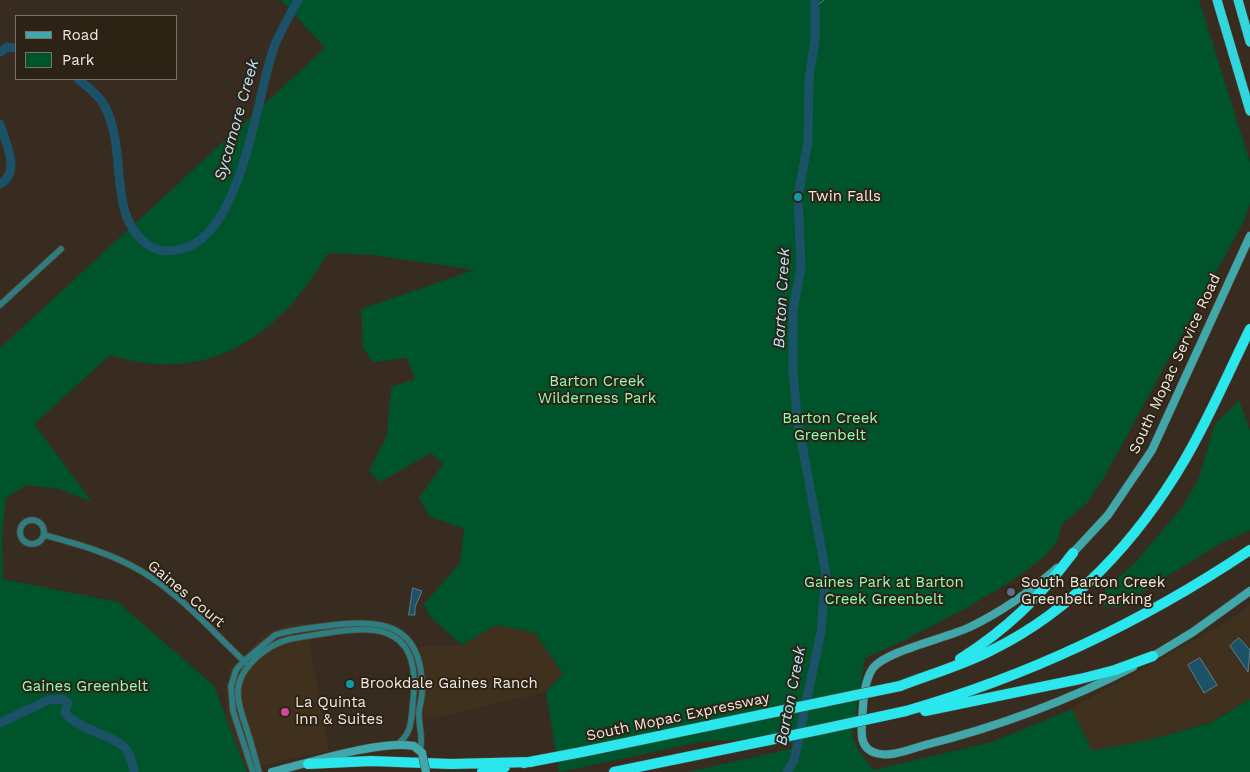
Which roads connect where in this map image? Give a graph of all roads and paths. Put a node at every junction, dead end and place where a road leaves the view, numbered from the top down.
1 (1217, 0) edge
2 (1238, 0) edge
3 (1250, 42) edge
4 (1250, 111) edge
5 (1250, 236) edge
6 (61, 249) dead end
7 (0, 305) edge
8 (1250, 329) edge
9 (44, 535) junction
10 (1250, 550) edge
11 (1073, 554) junction
12 (1250, 591) edge
13 (369, 625) junction
14 (1153, 656) junction
15 (246, 663) junction
16 (946, 668) junction
17 (413, 701) junction
18 (421, 702) junction
19 (906, 711) junction
20 (246, 738) junction
21 (394, 746) junction
22 (421, 752) junction
23 (531, 762) junction
24 (308, 764) junction
25 (254, 772) edge
26 (259, 772) edge
27 (272, 772) edge
28 (426, 772) edge
29 (482, 772) edge
30 (614, 772) edge

1 - 4 highway
2 - 3 highway
5 - 11 main road, South Mopac Service Road
6 - 7 street
8 - 16 highway, South Mopac Expressway
9 - 9 street, Gaines Court
9 - 15 street, Gaines Court
10 - 19 highway
11 - 14 main road, South Mopac Service Road
11 - 16 highway
12 - 14 main road, South Mopac Service Road
13 - 15 street
13 - 17 street
13 - 18 street
14 - 19 highway
15 - 20 street
16 - 23 highway, South Mopac Expressway, bridge
17 - 18 street
17 - 21 street
18 - 22 street
19 - 30 highway, bridge
20 - 25 street
20 - 26 street
21 - 22 main road
21 - 24 main road
22 - 28 main road, bridge
23 - 24 highway
23 - 29 highway, South Mopac Expressway
24 - 27 main road

